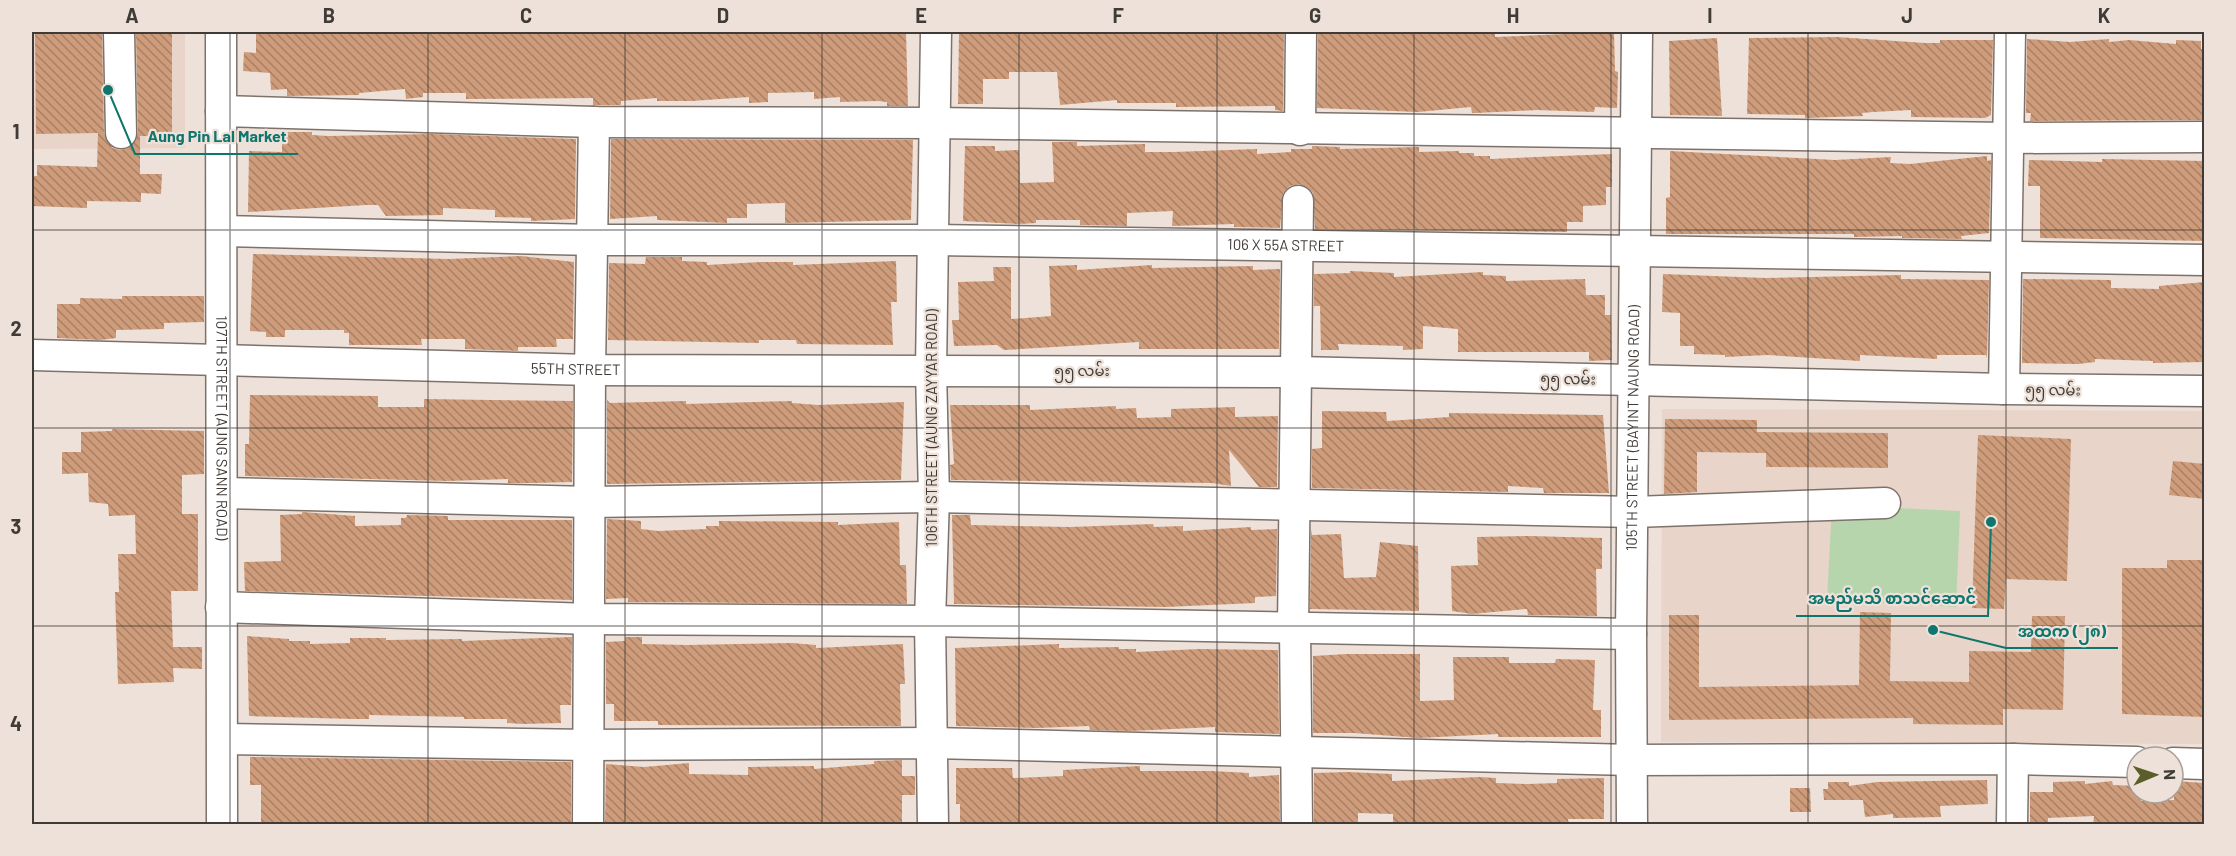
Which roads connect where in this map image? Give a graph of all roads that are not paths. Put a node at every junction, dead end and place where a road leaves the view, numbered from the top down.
1 (119, 32) edge
2 (221, 32) edge
3 (936, 32) edge
4 (1301, 32) edge
5 (1637, 32) edge
6 (2010, 32) edge
7 (221, 111) junction
8 (594, 122) junction
9 (936, 123) junction
10 (1300, 130) junction
11 (121, 133) dead end
12 (1636, 133) junction
13 (2205, 137) edge
14 (2008, 138) junction
15 (1298, 201) dead end
16 (222, 231) junction
17 (593, 240) junction
18 (934, 240) junction
19 (1299, 248) junction
20 (1636, 252) junction
21 (2007, 255) junction
22 (2205, 260) edge
23 (32, 355) edge
24 (222, 362) junction
25 (590, 370) junction
26 (931, 370) junction
27 (1298, 372) junction
28 (1635, 380) junction
29 (2004, 389) junction
30 (2205, 392) edge
31 (223, 493) junction
32 (934, 497) junction
33 (590, 502) junction
34 (1885, 503) dead end
35 (1293, 505) junction
36 (1634, 513) junction
37 (221, 608) junction
38 (590, 619) junction
39 (930, 621) junction
40 (1294, 628) junction
41 (1631, 634) junction
42 (224, 740) junction
43 (932, 743) junction
44 (588, 745) junction
45 (1295, 752) junction
46 (2013, 759) junction
47 (1632, 760) junction
48 (2125, 762) edge
49 (2185, 763) edge
50 (2205, 764) edge
51 (222, 825) edge
52 (588, 825) edge
53 (933, 825) edge
54 (1297, 825) edge
55 (1632, 825) edge
56 (2012, 825) edge

1 - 11 street
2 - 7 street, 107TH STREET (AUNG SANN ROAD)
3 - 9 street, 106TH STREET (AUNG ZAYYAR ROAD)
4 - 10 street
5 - 12 street, 105TH STREET (BAYINT NAUNG ROAD)
6 - 14 street
7 - 8 street
7 - 16 street, 107TH STREET (AUNG SANN ROAD)
8 - 9 street
8 - 17 street
9 - 10 street
9 - 18 street, 106TH STREET (AUNG ZAYYAR ROAD)
10 - 12 street
12 - 14 street
12 - 20 street, 105TH STREET (BAYINT NAUNG ROAD)
13 - 14 street
14 - 21 street
15 - 19 street
16 - 17 street, 106 X 55A STREET
16 - 24 street, 107TH STREET (AUNG SANN ROAD)
17 - 18 street, 106 X 55A STREET
17 - 25 street
18 - 19 street, 106 X 55A STREET
18 - 26 street, 106TH STREET (AUNG ZAYYAR ROAD)
19 - 20 street, 106 X 55A STREET
19 - 27 street
20 - 21 street, 106 X 55A STREET
20 - 28 street, 105TH STREET (BAYINT NAUNG ROAD)
21 - 22 street, 106 X 55A STREET
21 - 29 street
23 - 24 street, 55TH STREET
24 - 25 street, 55TH STREET
24 - 31 street, 107TH STREET (AUNG SANN ROAD)
25 - 26 street, 55TH STREET
25 - 33 street
26 - 27 street, ၅၅ လမ်း
26 - 32 street, 106TH STREET (AUNG ZAYYAR ROAD)
27 - 28 street, ၅၅ လမ်း
27 - 35 street
28 - 29 street, ၅၅ လမ်း
28 - 36 street, 105TH STREET (BAYINT NAUNG ROAD)
29 - 30 street, ၅၅ လမ်း
31 - 33 street
31 - 37 street, 107TH STREET (AUNG SANN ROAD)
32 - 33 street
32 - 35 street
32 - 39 street, 106TH STREET (AUNG ZAYYAR ROAD)
33 - 38 street
34 - 36 street
35 - 36 street
35 - 40 street
36 - 41 street, 105TH STREET (BAYINT NAUNG ROAD)
37 - 38 street
37 - 42 street, 107TH STREET (AUNG SANN ROAD)
38 - 39 street
38 - 44 street
39 - 40 street
39 - 43 street, 106TH STREET (AUNG ZAYYAR ROAD)
40 - 41 street
40 - 45 street
41 - 47 street, 105TH STREET (BAYINT NAUNG ROAD)
42 - 44 street
42 - 51 street, 107TH STREET (AUNG SANN ROAD)
43 - 44 street
43 - 45 street
43 - 53 street, 106TH STREET (AUNG ZAYYAR ROAD)
44 - 52 street
45 - 47 street
45 - 54 street
46 - 47 street
46 - 48 street
46 - 56 street
47 - 55 street, 105TH STREET (BAYINT NAUNG ROAD)
49 - 50 street

